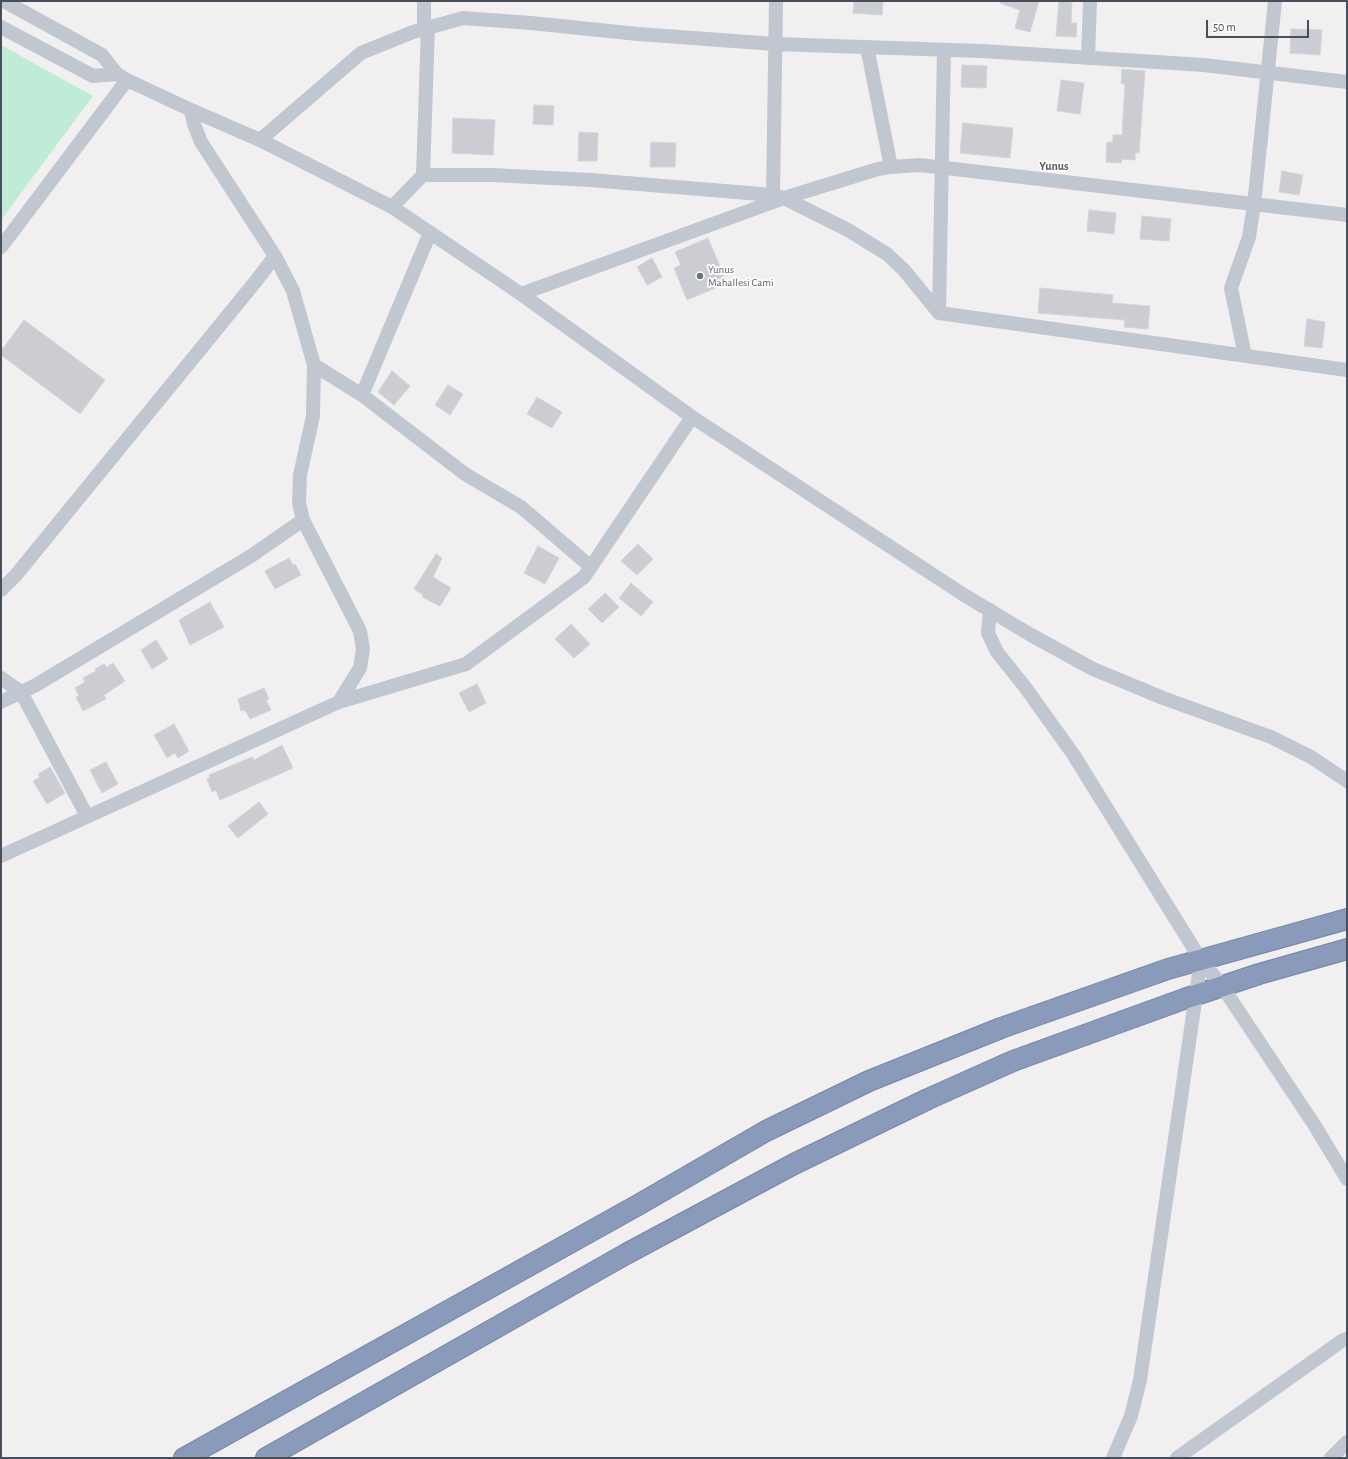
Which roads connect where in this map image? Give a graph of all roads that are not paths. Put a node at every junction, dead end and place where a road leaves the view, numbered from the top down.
1 (4, 1) edge
2 (424, 1) edge
3 (776, 1) edge
4 (1090, 1) edge
5 (1275, 1) edge
6 (1, 27) edge
7 (426, 28) junction
8 (775, 44) junction
9 (867, 47) junction
10 (944, 50) junction
11 (1088, 58) junction
12 (1268, 73) junction
13 (122, 77) junction
14 (1347, 82) edge
15 (191, 110) junction
16 (260, 140) junction
17 (891, 167) junction
18 (943, 168) junction
19 (423, 174) junction
20 (778, 197) junction
21 (1254, 205) junction
22 (392, 207) junction
23 (1347, 215) edge
24 (430, 233) junction
25 (1, 247) edge
26 (274, 256) junction
27 (521, 294) junction
28 (939, 313) junction
29 (1245, 356) junction
30 (314, 365) junction
31 (1347, 370) edge
32 (362, 395) junction
33 (692, 417) junction
34 (303, 520) junction
35 (591, 566) junction
36 (1, 590) edge
37 (990, 610) junction
38 (1, 678) edge
39 (21, 692) junction
40 (1, 702) edge
41 (339, 702) junction
42 (1347, 780) edge
43 (87, 816) junction
44 (1, 856) edge
45 (1347, 919) edge
46 (1347, 949) edge
47 (1201, 960) junction
48 (1222, 986) junction
49 (1196, 995) junction
50 (1347, 1179) edge
51 (1347, 1339) edge
52 (1347, 1442) edge
53 (184, 1458) edge
54 (266, 1458) edge
55 (1113, 1458) edge
56 (1177, 1458) edge
57 (1332, 1458) edge

1 - 13 street
2 - 7 street
3 - 8 street
4 - 11 street
5 - 12 street
6 - 13 street
7 - 8 street
7 - 16 street
7 - 19 street
8 - 9 street
8 - 20 street
9 - 10 street
9 - 17 street
10 - 11 street
10 - 18 street
11 - 12 street
12 - 14 street
12 - 21 street
13 - 15 street
13 - 25 street
15 - 16 street
15 - 26 street
16 - 22 street
17 - 18 street
17 - 20 street
18 - 21 street
18 - 28 street
19 - 20 street
19 - 22 street
20 - 27 street
20 - 28 street
21 - 23 street
21 - 29 street
22 - 24 street
24 - 27 street
24 - 32 street
26 - 30 street
26 - 36 street
27 - 33 street
28 - 29 street
29 - 31 street
30 - 32 street
30 - 34 street
32 - 35 street
33 - 35 street
33 - 37 street
34 - 39 street
34 - 41 street
35 - 41 street
37 - 42 street
37 - 47 street
38 - 39 street
39 - 40 street
39 - 43 street
41 - 43 street
43 - 44 street
45 - 47 highway
46 - 48 highway
47 - 48 street
47 - 49 street
47 - 53 highway
48 - 49 highway
48 - 50 street
49 - 54 highway
49 - 55 street
51 - 56 street
52 - 57 street

